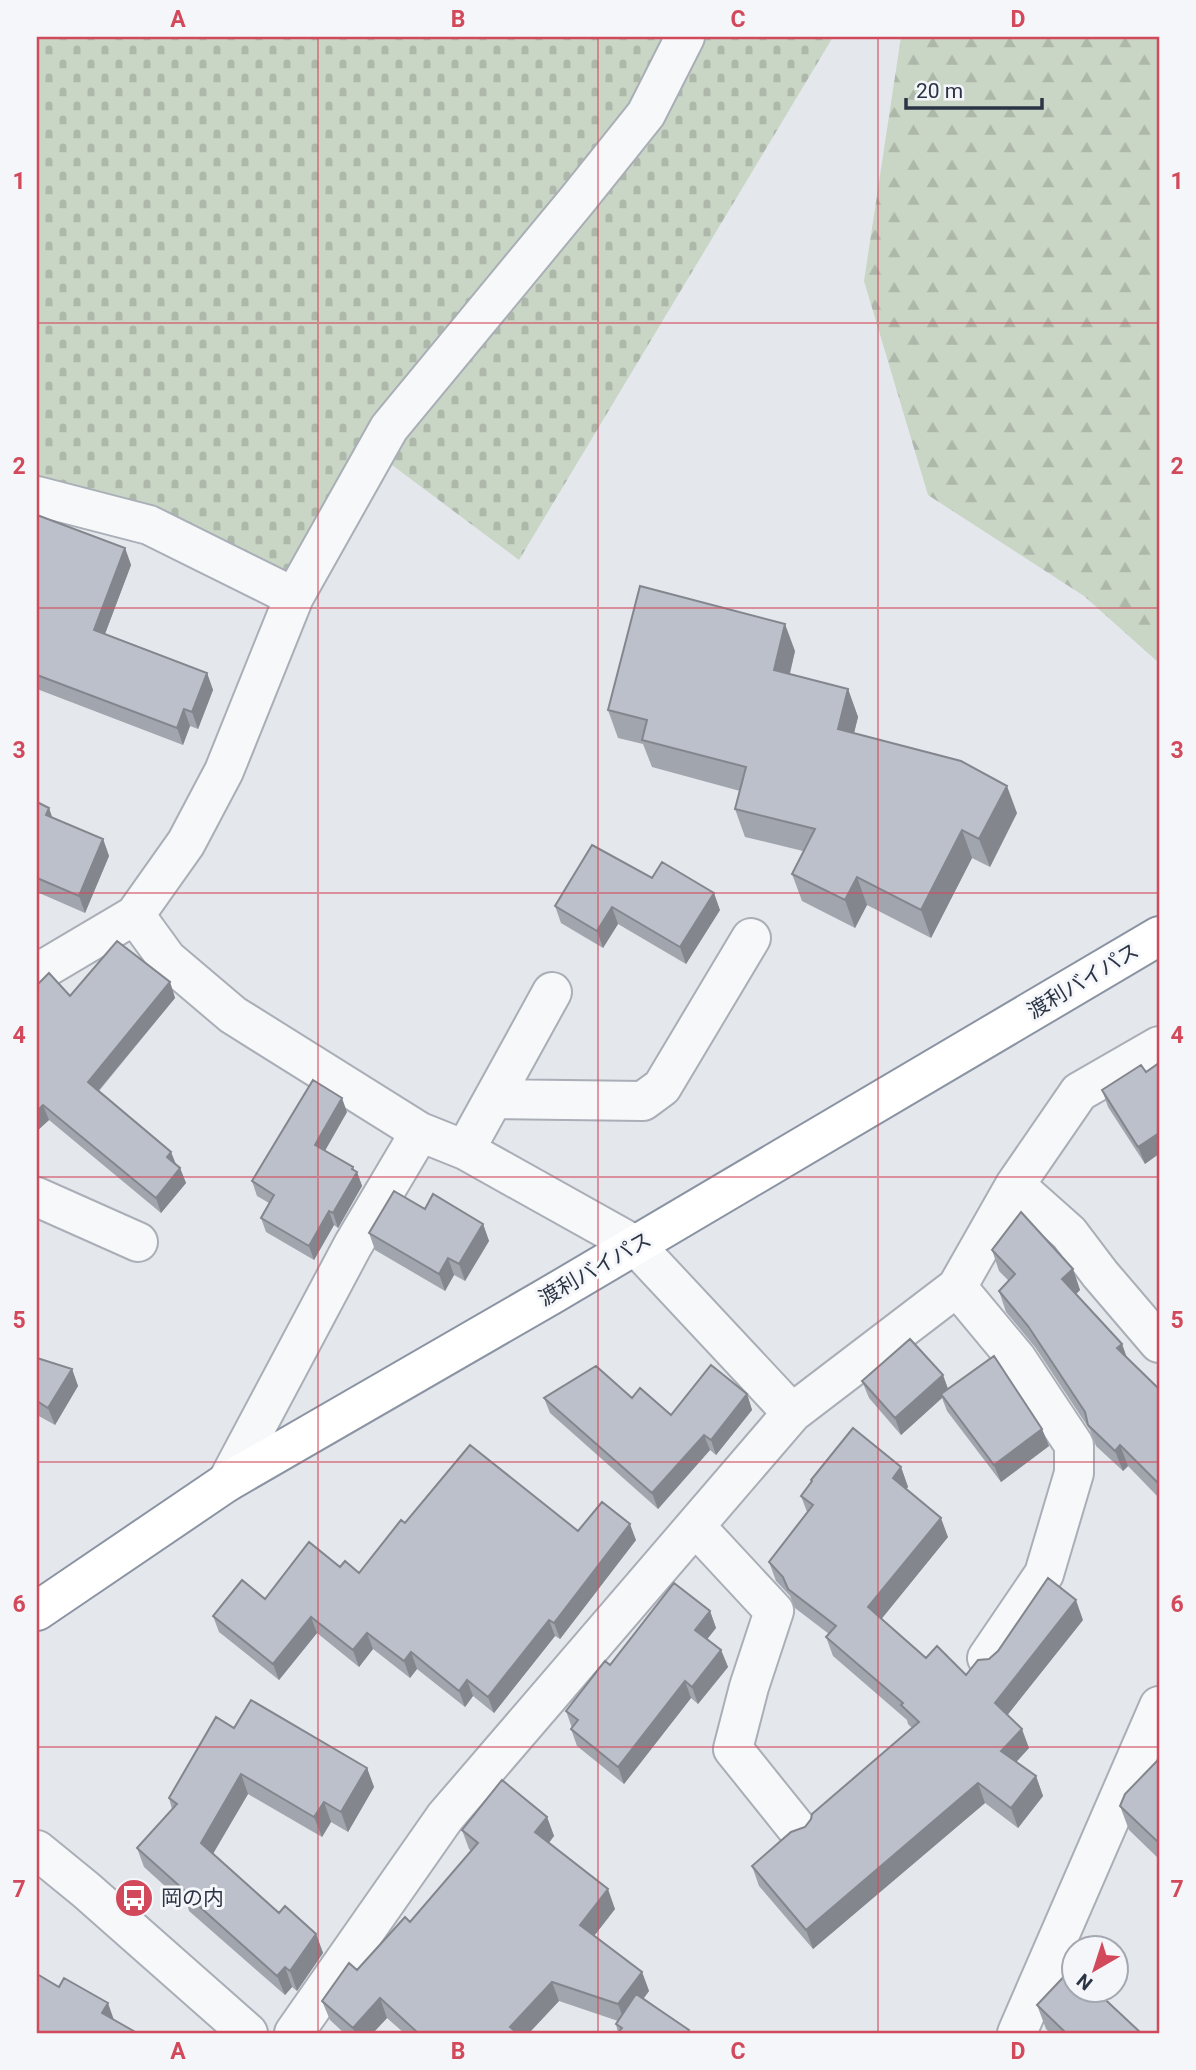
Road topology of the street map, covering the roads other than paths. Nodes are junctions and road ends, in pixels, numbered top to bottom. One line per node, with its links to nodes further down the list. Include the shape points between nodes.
1 (685, 37): 3 (street, via 646,114 389,428)
2 (37, 496): 3 (street, via 149,525)
3 (294, 597): 4 (street, via 224,771 186,843)
4 (135, 915): 7 (street); 11 (street, via 167,959 233,1015)
5 (1159, 936): 16 (highway, 渡利バイパス)
6 (751, 937): 10 (street, via 662,1087 643,1101)
7 (37, 973)
8 (552, 992): 10 (street)
9 (1159, 1046): 13 (street, via 1079,1092)
10 (494, 1099): 12 (street)
11 (420, 1132): 12 (street); 20 (street, via 353,1245)
12 (465, 1150): 16 (street)
13 (1015, 1185): 17 (street); 18 (street, via 1069,1233)
14 (37, 1197): 15 (street)
15 (138, 1242)
16 (635, 1245): 19 (street); 20 (highway, 渡利バイパス)
17 (957, 1287): 19 (street); 23 (street, via 1017,1359 1074,1445 1073,1473 1044,1574)
18 (1159, 1343)
19 (792, 1413): 21 (street)
20 (227, 1482): 22 (highway, 渡利バイパス)
21 (695, 1526): 25 (street, via 774,1611 733,1749); 28 (street, via 445,1817)
22 (37, 1611)
23 (987, 1658)
24 (1159, 1706): 29 (street)
25 (798, 1830)
26 (37, 1850): 27 (street)
27 (248, 2033)
28 (294, 2033)
29 (1017, 2033)

